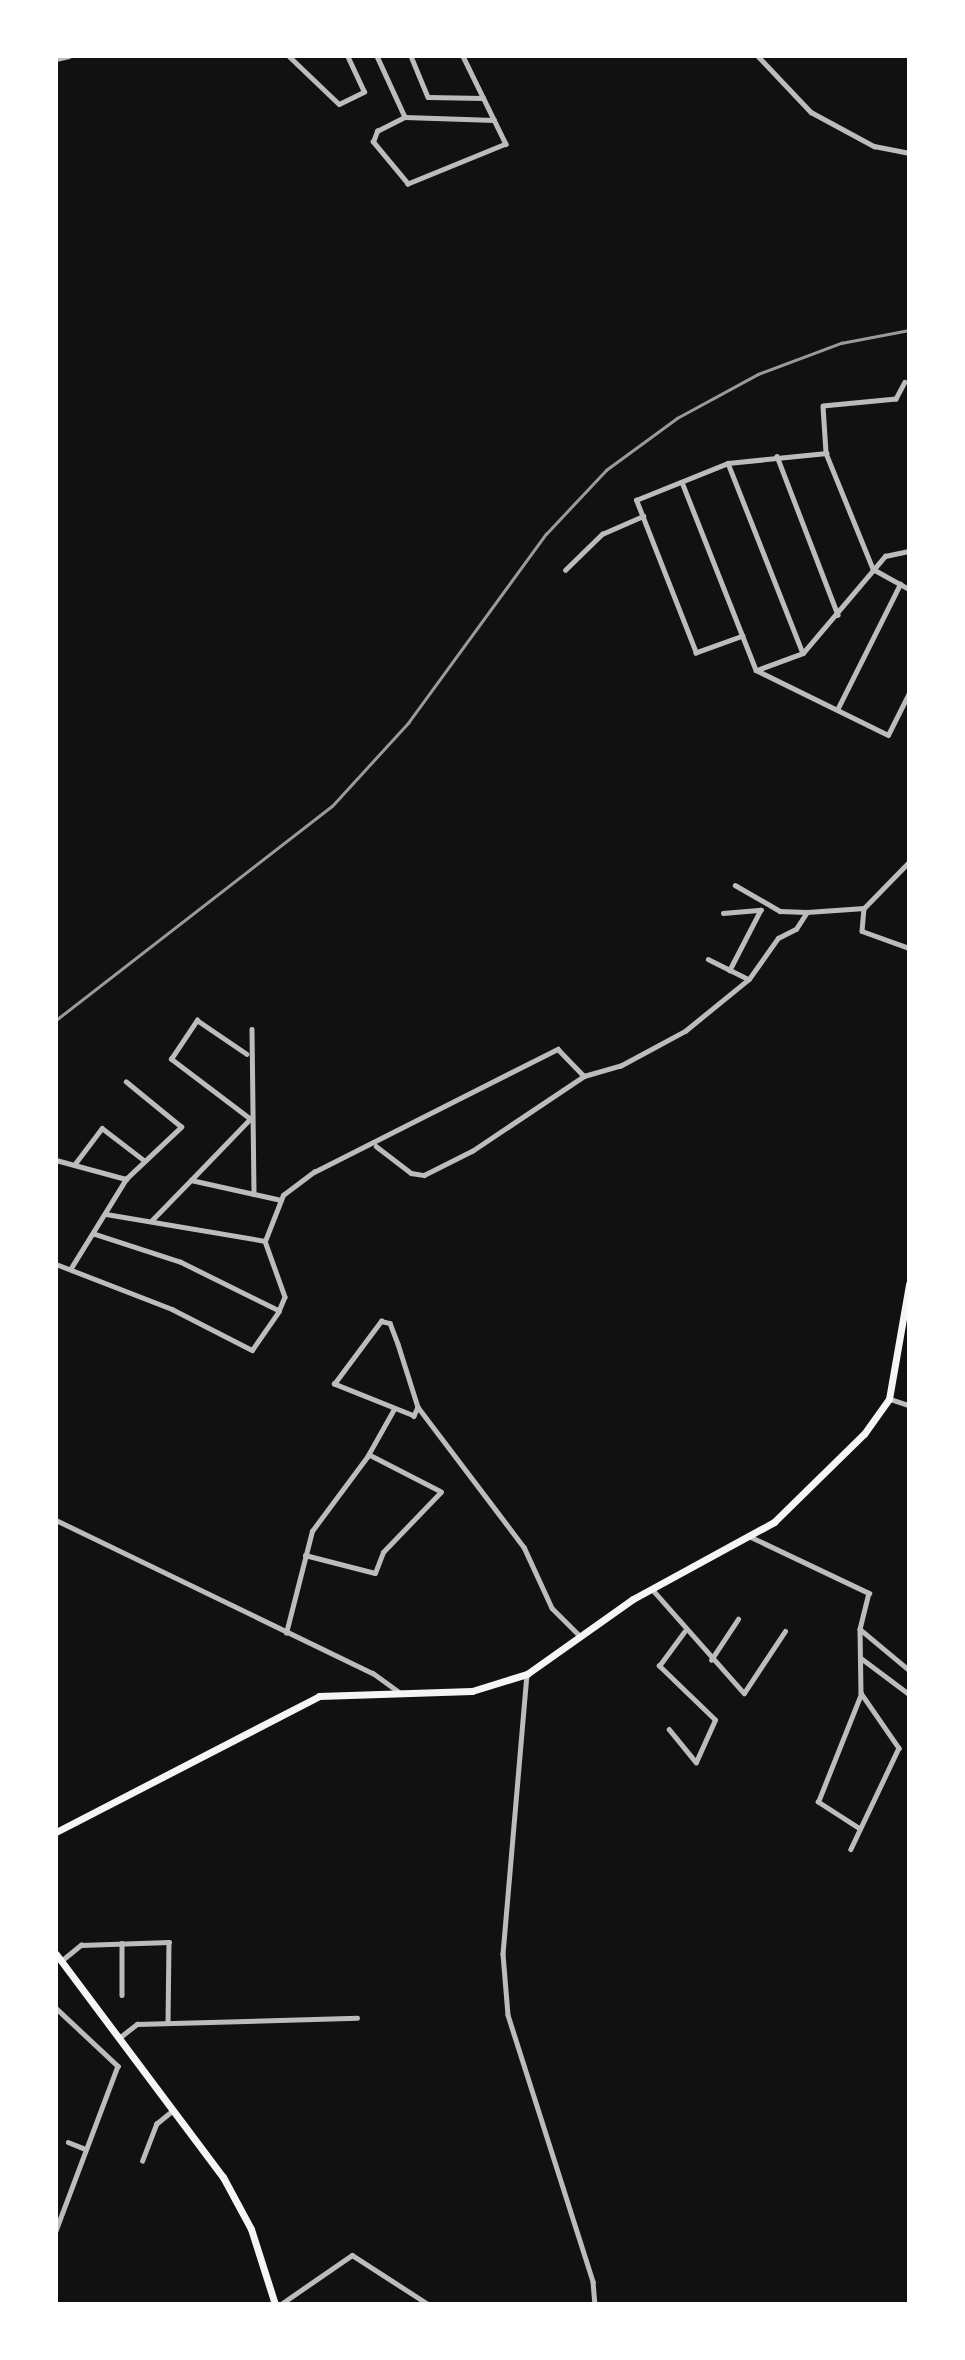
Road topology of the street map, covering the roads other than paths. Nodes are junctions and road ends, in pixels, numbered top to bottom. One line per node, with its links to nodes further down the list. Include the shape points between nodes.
1 (69, 56): 8 (street)
2 (289, 56): 3 (street, via 339,104 364,92)
3 (346, 56)
4 (377, 56): 10 (street)
5 (411, 56): 9 (street, via 428,97)
6 (463, 56): 9 (street)
7 (758, 56): 12 (street, via 811,112 874,146)
8 (56, 60)
9 (483, 98): 11 (street)
10 (405, 117): 11 (street); 11 (street, via 377,131 373,142 408,184 506,144)
11 (494, 120)
12 (909, 153)
13 (905, 382): 14 (street, via 896,399 823,406)
14 (826, 453): 15 (street); 20 (street)
15 (777, 456): 16 (street); 24 (street)
16 (728, 463): 17 (street); 26 (street)
17 (682, 482): 18 (street, via 636,500); 25 (street)
18 (643, 516): 21 (street, via 602,534); 25 (street, via 696,653)
19 (909, 551): 20 (street, via 885,556)
20 (873, 569): 22 (street); 24 (street)
21 (565, 570)
22 (900, 584): 23 (street); 29 (street)
23 (909, 589)
24 (838, 615): 26 (street)
25 (743, 636): 27 (street)
26 (803, 653): 27 (street)
27 (756, 670): 29 (street)
28 (909, 693): 29 (street, via 888,735)
29 (836, 710)
30 (909, 862): 32 (street)
31 (735, 886): 33 (street, via 780,911)
32 (864, 908): 33 (street); 35 (street, via 862,931)
33 (807, 912): 38 (street, via 796,929 778,938)
34 (723, 913): 37 (street, via 761,910)
35 (909, 948)
36 (708, 959): 37 (street)
37 (730, 970): 38 (street)
38 (749, 979): 41 (street, via 658,1048)
39 (252, 1029): 40 (street)
40 (247, 1054): 43 (street); 43 (street, via 197,1020 171,1059)
41 (584, 1076): 44 (street, via 558,1049); 44 (street, via 472,1151 424,1175 411,1174)
42 (126, 1082): 46 (street, via 181,1127)
43 (250, 1119): 49 (street); 50 (street)
44 (376, 1146): 51 (street, via 314,1172)
45 (56, 1160): 47 (street)
46 (145, 1161): 47 (street, via 102,1128); 48 (street)
47 (74, 1165): 48 (street)
48 (126, 1179): 52 (street)
49 (191, 1180): 50 (street); 53 (street)
50 (254, 1194): 51 (street)
51 (281, 1200): 55 (street)
52 (106, 1214): 53 (street); 54 (street)
53 (152, 1220): 55 (street)
54 (94, 1234): 57 (street); 59 (street, via 180,1262)
55 (265, 1241): 59 (street, via 285,1297)
56 (56, 1264): 57 (street)
57 (71, 1268): 59 (street, via 252,1350)
58 (909, 1284): 60 (main road)
59 (279, 1311)
60 (889, 1399): 61 (street); 66 (main road, via 856,1442)
61 (909, 1405)
62 (418, 1407): 63 (street, via 414,1416); 63 (street, via 390,1323 381,1321 334,1384); 74 (street, via 524,1547 552,1608)
63 (394, 1409): 64 (street)
64 (369, 1455): 67 (street, via 312,1531); 67 (street, via 441,1493 383,1552 375,1573)
65 (56, 1520): 73 (street)
66 (751, 1537): 68 (main road); 70 (street, via 865,1589)
67 (305, 1555): 73 (street)
68 (652, 1589): 72 (street); 74 (main road)
69 (738, 1619): 76 (street)
70 (860, 1629): 75 (street); 77 (street)
71 (785, 1631): 76 (street, via 744,1693)
72 (684, 1632): 76 (street); 82 (street, via 659,1666 715,1720 696,1762)
73 (286, 1633): 79 (street, via 382,1678)
74 (580, 1636): 78 (main road)
75 (860, 1657): 80 (street); 81 (street)
76 (711, 1660)
77 (909, 1670)
78 (527, 1674): 79 (main road, via 472,1691); 102 (street, via 503,1954 508,2015 593,2282)
79 (401, 1693): 84 (main road, via 319,1696)
80 (861, 1693): 83 (street, via 899,1748); 83 (street, via 818,1802)
81 (909, 1695)
82 (668, 1730)
83 (860, 1829): 85 (street)
84 (56, 1832)
85 (851, 1849)
86 (122, 1943): 87 (street, via 81,1945); 88 (street); 91 (street, via 169,1942)
87 (59, 1957): 92 (main road)
88 (122, 1995)
89 (56, 2008): 95 (street, via 118,2066)
90 (357, 2018): 91 (street)
91 (168, 2022): 92 (street, via 137,2024)
92 (119, 2038): 93 (main road)
93 (173, 2109): 96 (street, via 156,2124); 99 (main road, via 251,2229)
94 (68, 2142): 95 (street)
95 (85, 2149): 97 (street)
96 (142, 2161)
97 (58, 2219): 98 (street)
98 (56, 2231)
99 (275, 2304)
100 (281, 2304): 101 (street, via 352,2255)
101 (428, 2304)
102 (594, 2304)

